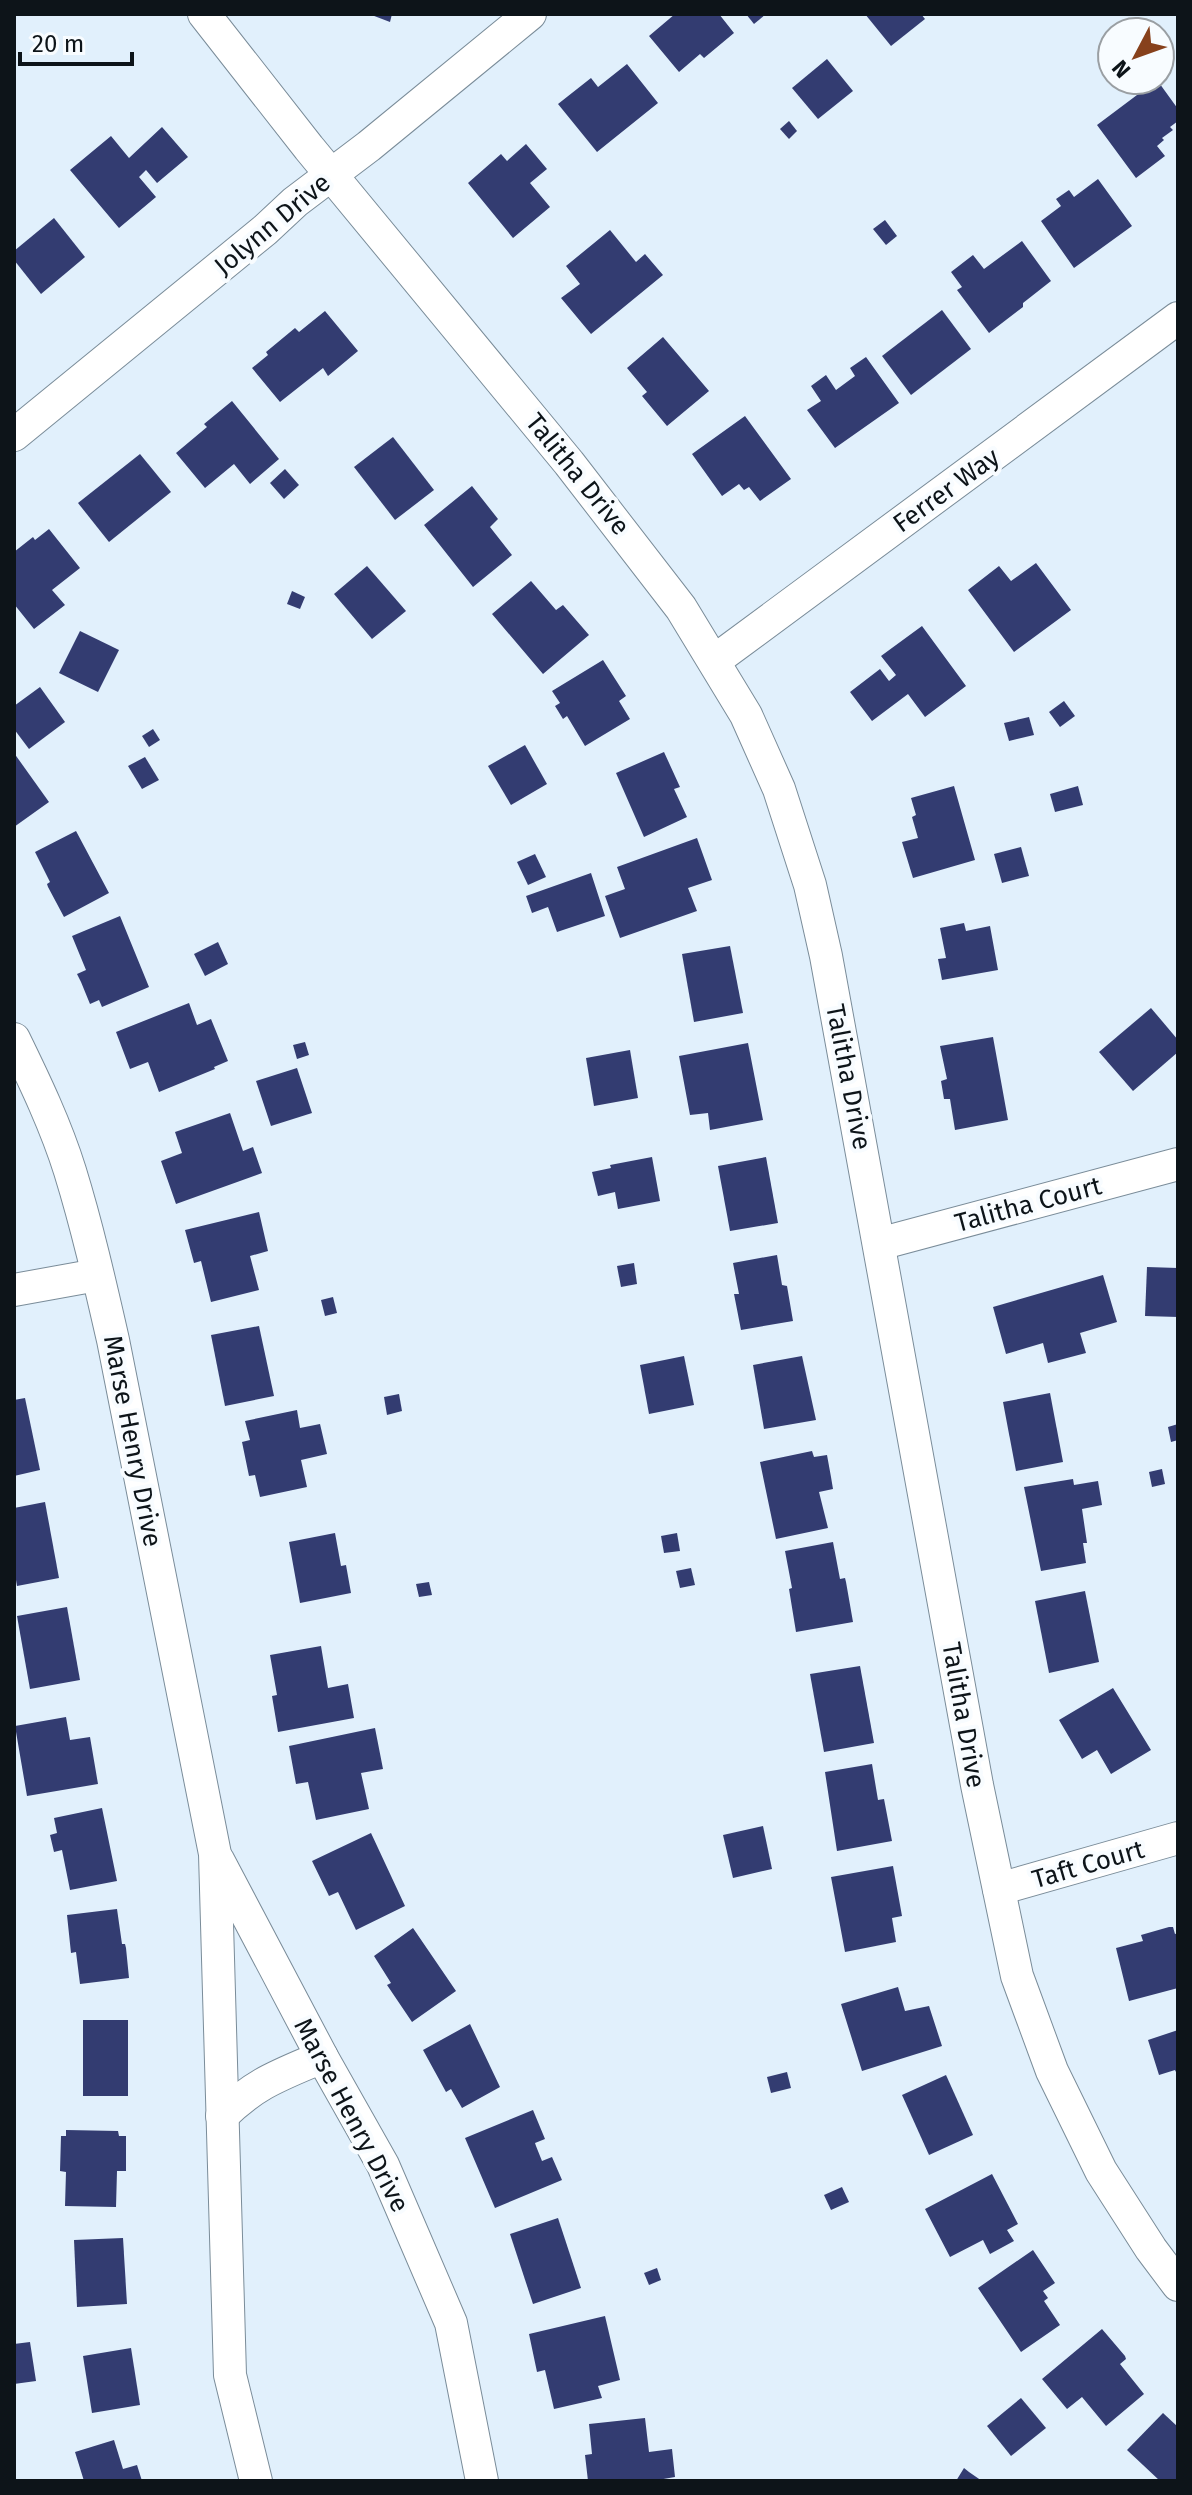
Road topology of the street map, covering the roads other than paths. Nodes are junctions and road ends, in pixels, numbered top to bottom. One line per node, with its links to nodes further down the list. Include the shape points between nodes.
1 (204, 14): 3 (street, Talitha Drive)
2 (530, 14): 3 (street, Jolynn Drive)
3 (331, 173): 5 (street, Jolynn Drive); 6 (street, Talitha Drive, via 647,560)
4 (1178, 318): 6 (street, Ferrer Way)
5 (14, 435)
6 (714, 661): 9 (street, Talitha Drive, via 746,715 779,789 810,885)
7 (14, 1039): 10 (street, Marse Henry Drive, via 69,1169)
8 (1178, 1164): 9 (street, Talitha Court)
9 (879, 1244): 14 (street, Talitha Drive)
10 (97, 1275): 11 (street); 13 (street, Marse Henry Drive)
11 (14, 1290)
12 (1178, 1838): 14 (street, Taft Court)
13 (215, 1854): 15 (street, Marse Henry Drive); 16 (street, Marse Henry Drive)
14 (999, 1889): 17 (street, Talitha Drive, via 1017,1976 1052,2071 1101,2171)
15 (322, 2057): 16 (street, via 268,2080); 19 (street, Marse Henry Drive, via 383,2165 451,2323)
16 (222, 2116): 18 (street, Marse Henry Drive, via 230,2375)
17 (1178, 2285)
18 (256, 2481)
19 (482, 2481)

